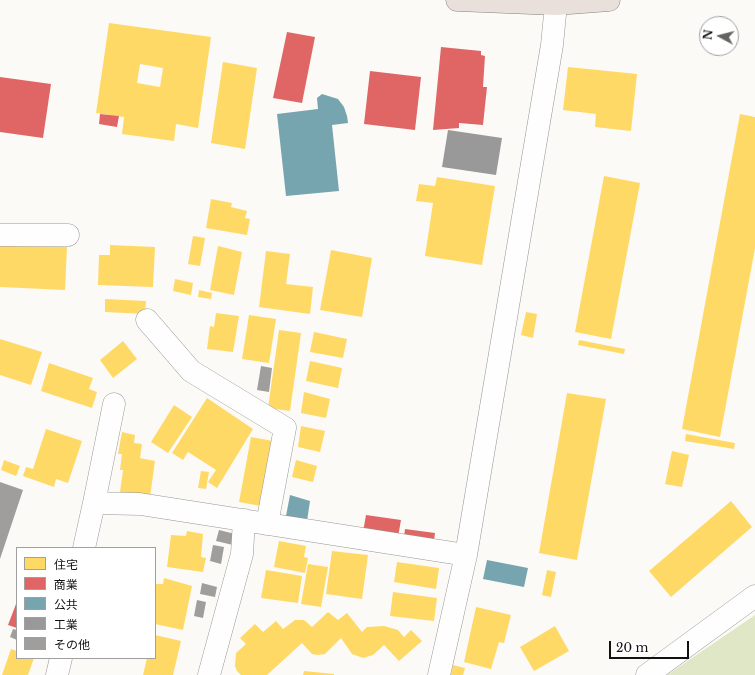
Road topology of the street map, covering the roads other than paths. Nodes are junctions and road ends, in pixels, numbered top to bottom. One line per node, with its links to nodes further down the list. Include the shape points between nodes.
1 (457, 0): 3 (highway)
2 (610, 0): 3 (highway)
3 (556, 4): 12 (street, via 552,45)
4 (0, 235): 5 (street)
5 (68, 235)
6 (147, 320): 10 (street, via 191,371 285,428)
7 (114, 404): 8 (street)
8 (94, 503): 9 (street, via 140,504); 11 (street)
9 (244, 520): 10 (street); 16 (street, via 242,554)
10 (267, 524): 12 (street)
11 (84, 547)
12 (466, 556): 17 (street)
13 (755, 596): 18 (street)
14 (61, 659): 15 (street)
15 (57, 675)
16 (209, 675)
17 (439, 675)
18 (647, 675)

